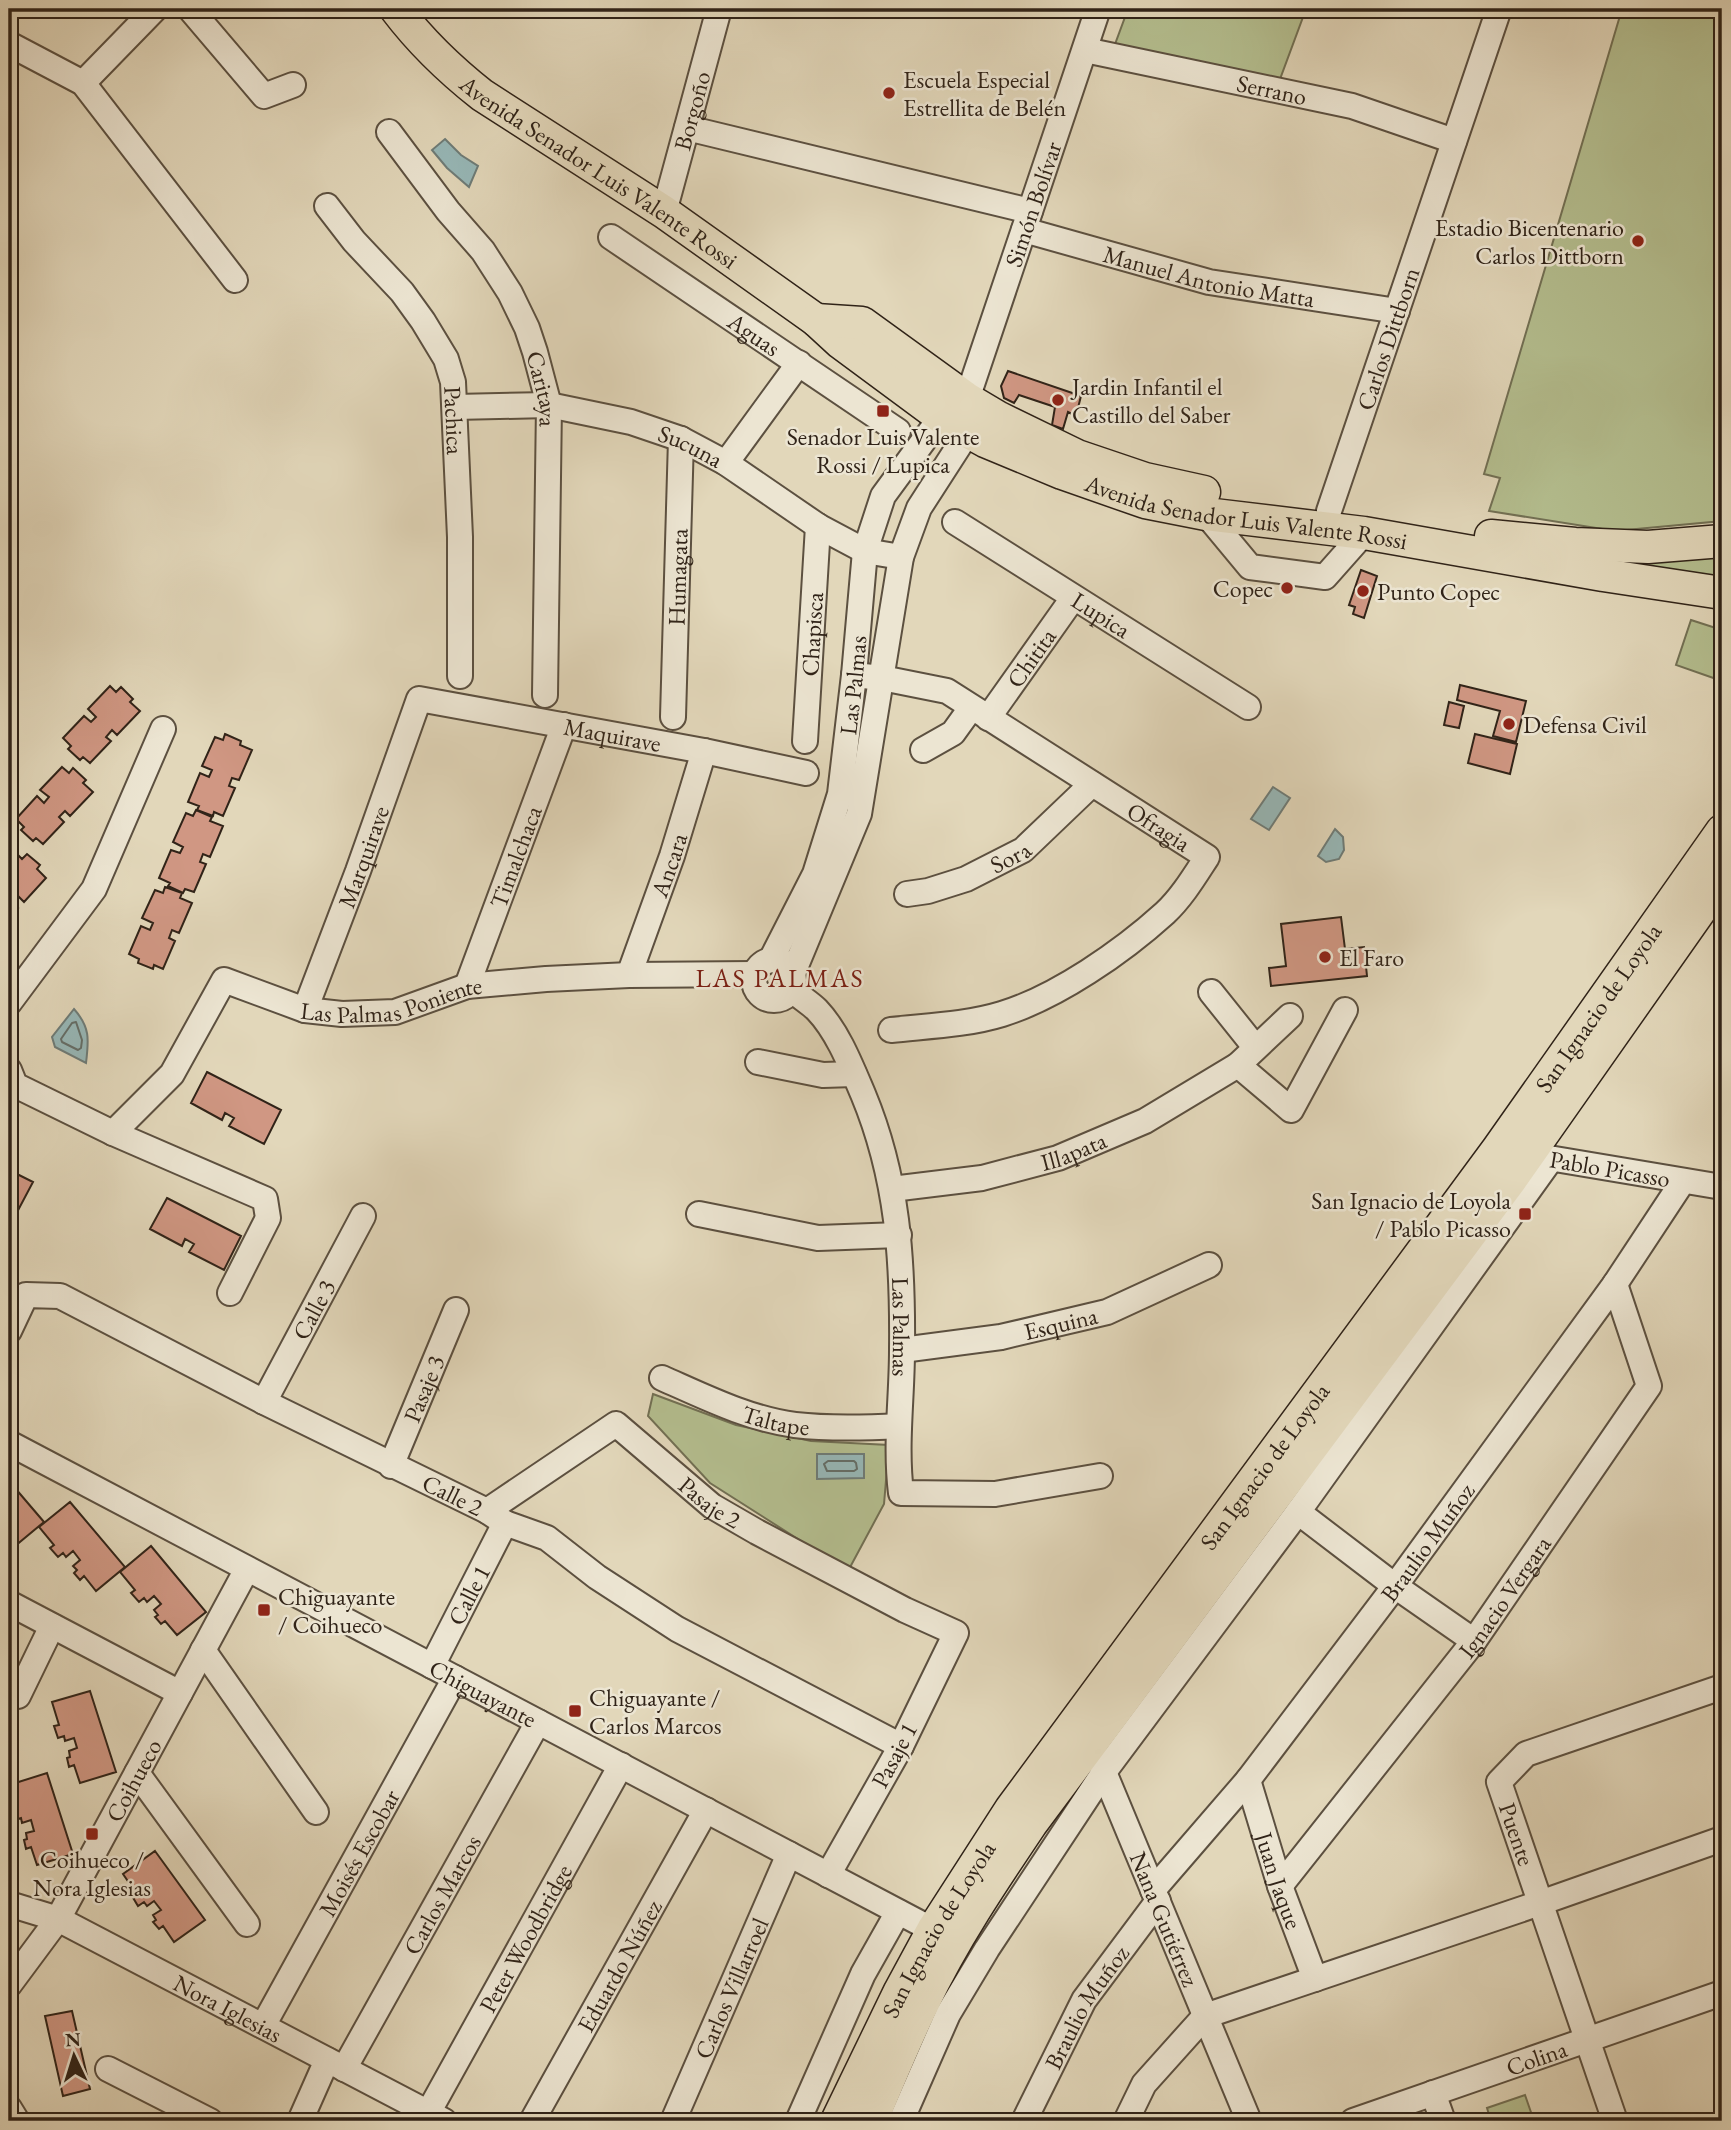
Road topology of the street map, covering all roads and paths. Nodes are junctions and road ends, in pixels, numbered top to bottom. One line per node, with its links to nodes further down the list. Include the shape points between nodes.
1 (155, 9): 9 (street)
2 (190, 9): 10 (street, via 264,96)
3 (396, 9): 15 (main road, Avenida Senador Luis Valente Rossi, via 430,51 482,95)
4 (719, 9): 11 (street, Borgoño)
5 (1098, 9): 8 (street, Simón Bolívar)
6 (1499, 9): 13 (street, Carlos Dittborn)
7 (9, 44): 9 (street)
8 (1084, 50): 13 (street, Serrano, via 1352,106); 16 (street, Simón Bolívar)
9 (83, 83): 18 (street)
10 (293, 85)
11 (687, 128): 15 (street, Borgoño); 16 (street, Manuel Antonio Matta)
12 (388, 132): 23 (street, Caritaya, via 483,251 510,293 527,328)
13 (1454, 141): 19 (street, Carlos Dittborn)
14 (327, 206): 24 (street, Pachica, via 423,321 446,359)
15 (664, 212): 20 (main road, Avenida Senador Luis Valente Rossi)
16 (1027, 221): 19 (street, Manuel Antonio Matta, via 1209,282); 22 (street, Simón Bolívar)
17 (611, 237): 21 (street, Aguas)
18 (235, 280)
19 (1397, 311): 30 (street, Carlos Dittborn)
20 (816, 320): 22 (main road, Avenida Senador Luis Valente Rossi, via 862,323); 25 (main road, Avenida Senador Luis Valente Rossi)
21 (799, 363): 26 (street, Aguas); 29 (street)
22 (967, 399): 25 (street); 27 (street, Simón Bolívar); 30 (main road, Avenida Senador Luis Valente Rossi, via 1077,456 1145,479)
23 (549, 405): 24 (street, Sucuna); 28 (street, Sucuna, via 631,422); 43 (street, Caritaya)
24 (455, 407): 41 (street, Pachica)
25 (940, 417): 27 (main road, Avenida Senador Luis Valente Rossi); 36 (street, Las Palmas, via 883,496)
26 (898, 431)
27 (968, 432): 31 (main road, Avenida Senador Luis Valente Rossi, via 1121,494); 37 (street, Las Palmas, via 919,508)
28 (681, 439): 29 (street, Sucuna); 47 (street, Humagata)
29 (726, 463): 33 (street, Sucuna)
30 (1329, 511): 35 (main road, Avenida Senador Luis Valente Rossi, via 1575,544 1648,547)
31 (1206, 513): 34 (main road, Avenida Senador Luis Valente Rossi); 34 (street, via 1250,567 1325,577)
32 (955, 522): 39 (street, Lupica)
33 (818, 526): 36 (street, Sucuna); 50 (street, Chapisca)
34 (1364, 533): 38 (main road, Avenida Senador Luis Valente Rossi)
35 (1722, 541)
36 (865, 551): 37 (street, Sucuna); 40 (street, Las Palmas)
37 (901, 557): 42 (street, Las Palmas)
38 (1722, 593)
39 (1073, 598): 45 (street, Lupica); 46 (street, Chitita)
40 (854, 675): 42 (street, Ofragia); 58 (street, Las Palmas, via 840,793 830,830 815,874)
41 (460, 677)
42 (882, 678): 46 (street, Ofragia, via 947,691); 60 (street, Las Palmas, via 859,814)
43 (545, 695)
44 (419, 699): 48 (street, Maquirave); 64 (street, Marquirave)
45 (1248, 707)
46 (980, 713): 51 (street, Chitita); 54 (street, Ofragia)
47 (673, 717)
48 (564, 725): 52 (street, Maquirave); 61 (street, Timalchaca)
49 (163, 729): 63 (street, via 94,889)
50 (805, 741)
51 (923, 750)
52 (704, 751): 53 (street, Maquirave); 59 (street, Ancara)
53 (806, 773)
54 (1092, 783): 57 (street, Sora, via 1023,850 966,879); 67 (street, Ofragia, via 1207,858 1189,885 1165,912 1112,955 1044,997 1002,1014)
55 (1722, 831): 73 (main road, San Ignacio de Loyola)
56 (1722, 879): 74 (main road, San Ignacio de Loyola)
57 (907, 894)
58 (762, 967): 59 (street, Las Palmas Poniente); 60 (street, Las Palmas, via 784,962); 60 (street, via 755,989 766,999 780,1000)
59 (629, 975): 61 (street, Las Palmas Poniente)
60 (792, 982): 70 (street, Las Palmas, via 835,1036)
61 (467, 986): 64 (street, Las Palmas Poniente, via 395,1012)
62 (1211, 992): 68 (street)
63 (9, 1003)
64 (305, 1010): 72 (street, Las Palmas Poniente, via 224,980 173,1074)
65 (1345, 1010): 68 (street, via 1291,1110)
66 (1290, 1016): 68 (street, Illapata)
67 (891, 1030)
68 (1246, 1056): 77 (street, Illapata, via 1145,1121 1058,1158 982,1178)
69 (758, 1062): 70 (street, via 824,1075)
70 (854, 1074): 77 (street, Las Palmas, via 876,1126)
71 (11, 1081): 72 (street)
72 (113, 1133): 83 (street, via 265,1199 268,1218)
73 (1498, 1149): 74 (street, Pablo Picasso); 108 (main road, San Ignacio de Loyola)
74 (1540, 1156): 75 (street, Pablo Picasso); 93 (street, San Ignacio de Loyola); 108 (main road, San Ignacio de Loyola)
75 (1683, 1181): 76 (street, Pablo Picasso); 82 (street, Braulio Muñoz)
76 (1722, 1187)
77 (892, 1189): 80 (street, Las Palmas)
78 (699, 1214): 80 (street, via 818,1238)
79 (362, 1216): 88 (street, Calle 3)
80 (899, 1235): 86 (street, Las Palmas)
81 (1209, 1265): 86 (street, Esquina, via 1107,1312 1001,1337)
82 (1615, 1284): 96 (street, Braulio Muñoz); 100 (street, Ignacio Vergara, via 1650,1386)
83 (230, 1293)
84 (456, 1310): 91 (street, Pasaje 3)
85 (9, 1331): 88 (street, Calle 2, via 26,1295 60,1296)
86 (902, 1350): 89 (street, Las Palmas)
87 (662, 1378): 89 (street, Taltape, via 732,1408 793,1425 840,1429)
88 (264, 1402): 91 (street, Calle 2)
89 (899, 1426): 92 (street, Las Palmas, via 901,1493 995,1494)
90 (9, 1443): 95 (street, Chiguayante)
91 (391, 1466): 94 (street, Calle 2)
92 (1100, 1476)
93 (1298, 1512): 96 (street); 111 (street, San Ignacio de Loyola)
94 (496, 1517): 99 (street, Pasaje 2, via 616,1424 712,1506); 102 (street, Calle 1); 109 (street, Calle 2, via 547,1538 677,1629)
95 (247, 1569): 101 (street, Coihueco); 102 (street, Chiguayante)
96 (1395, 1586): 100 (street); 113 (street, Braulio Muñoz)
97 (9, 1603): 98 (street)
98 (52, 1626): 105 (street); 106 (street)
99 (956, 1633): 109 (street, Pasaje 1)
100 (1474, 1641): 119 (street, Ignacio Vergara)
101 (203, 1650): 105 (street, Coihueco); 115 (street)
102 (432, 1666): 103 (street, Chiguayante)
103 (455, 1678): 107 (street, Chiguayante); 131 (street, Moisés Escobar)
104 (1722, 1688): 121 (street, Puente, via 1526,1754 1499,1782)
105 (180, 1693): 112 (street, Coihueco)
106 (18, 1696)
107 (538, 1722): 110 (street, Chiguayante); 133 (street, Carlos Marcos)
108 (1086, 1727): 111 (street, Nana Gutiérrez); 126 (main road, San Ignacio de Loyola, via 1031,1824)
109 (901, 1746): 118 (street, Pasaje 1)
110 (621, 1765): 114 (street, Chiguayante); 137 (street, Peter Woodbridge)
111 (1104, 1772): 120 (street, Nana Gutiérrez); 146 (street, San Ignacio de Loyola, via 948,2014)
112 (137, 1773): 124 (street, Coihueco); 125 (street)
113 (1248, 1780): 119 (street, Juan Jaque); 120 (street, Braulio Muñoz)
114 (706, 1810): 117 (street, Chiguayante); 141 (street, Eduardo Núñez)
115 (316, 1812)
116 (1722, 1839): 121 (street)
117 (789, 1854): 118 (street, Chiguayante); 142 (street, Carlos Villarroel)
118 (828, 1875): 123 (street, Chiguayante)
119 (1280, 1886): 127 (street, Juan Jaque)
120 (1155, 1896): 130 (street, Nana Gutiérrez); 147 (street, Braulio Muñoz, via 1084,2000)
121 (1540, 1903): 127 (street); 132 (street, Puente)
122 (9, 1904): 124 (street, Nora Iglesias)
123 (898, 1912): 126 (street, Chiguayante); 143 (street, San Ignacio de Loyola, via 863,1975)
124 (58, 1919): 128 (street, Coihueco); 131 (street, Nora Iglesias)
125 (247, 1924)
126 (944, 1938): 144 (main road, San Ignacio de Loyola, via 900,1991); 145 (main road, San Ignacio de Loyola, via 923,2002)
127 (1315, 1979): 130 (street)
128 (9, 1985)
129 (1722, 1994): 132 (street, Colina)
130 (1205, 2016): 148 (street, via 1144,2084); 149 (street, Nana Gutiérrez)
131 (263, 2026): 133 (street, Nora Iglesias)
132 (1587, 2040): 135 (street, Colina); 152 (street, Puente)
133 (335, 2064): 137 (street, Nora Iglesias); 140 (street, Carlos Marcos)
134 (108, 2069): 139 (street)
135 (1433, 2093): 150 (street, Colina); 151 (street)
136 (9, 2108): 138 (street)
137 (436, 2117)
138 (17, 2121)
139 (210, 2121)
140 (300, 2121)
141 (532, 2121)
142 (673, 2121)
143 (797, 2121)
144 (837, 2121)
145 (871, 2121)
146 (901, 2121)
147 (1024, 2121)
148 (1126, 2121)
149 (1249, 2121)
150 (1353, 2121)
151 (1443, 2121)
152 (1615, 2121)

